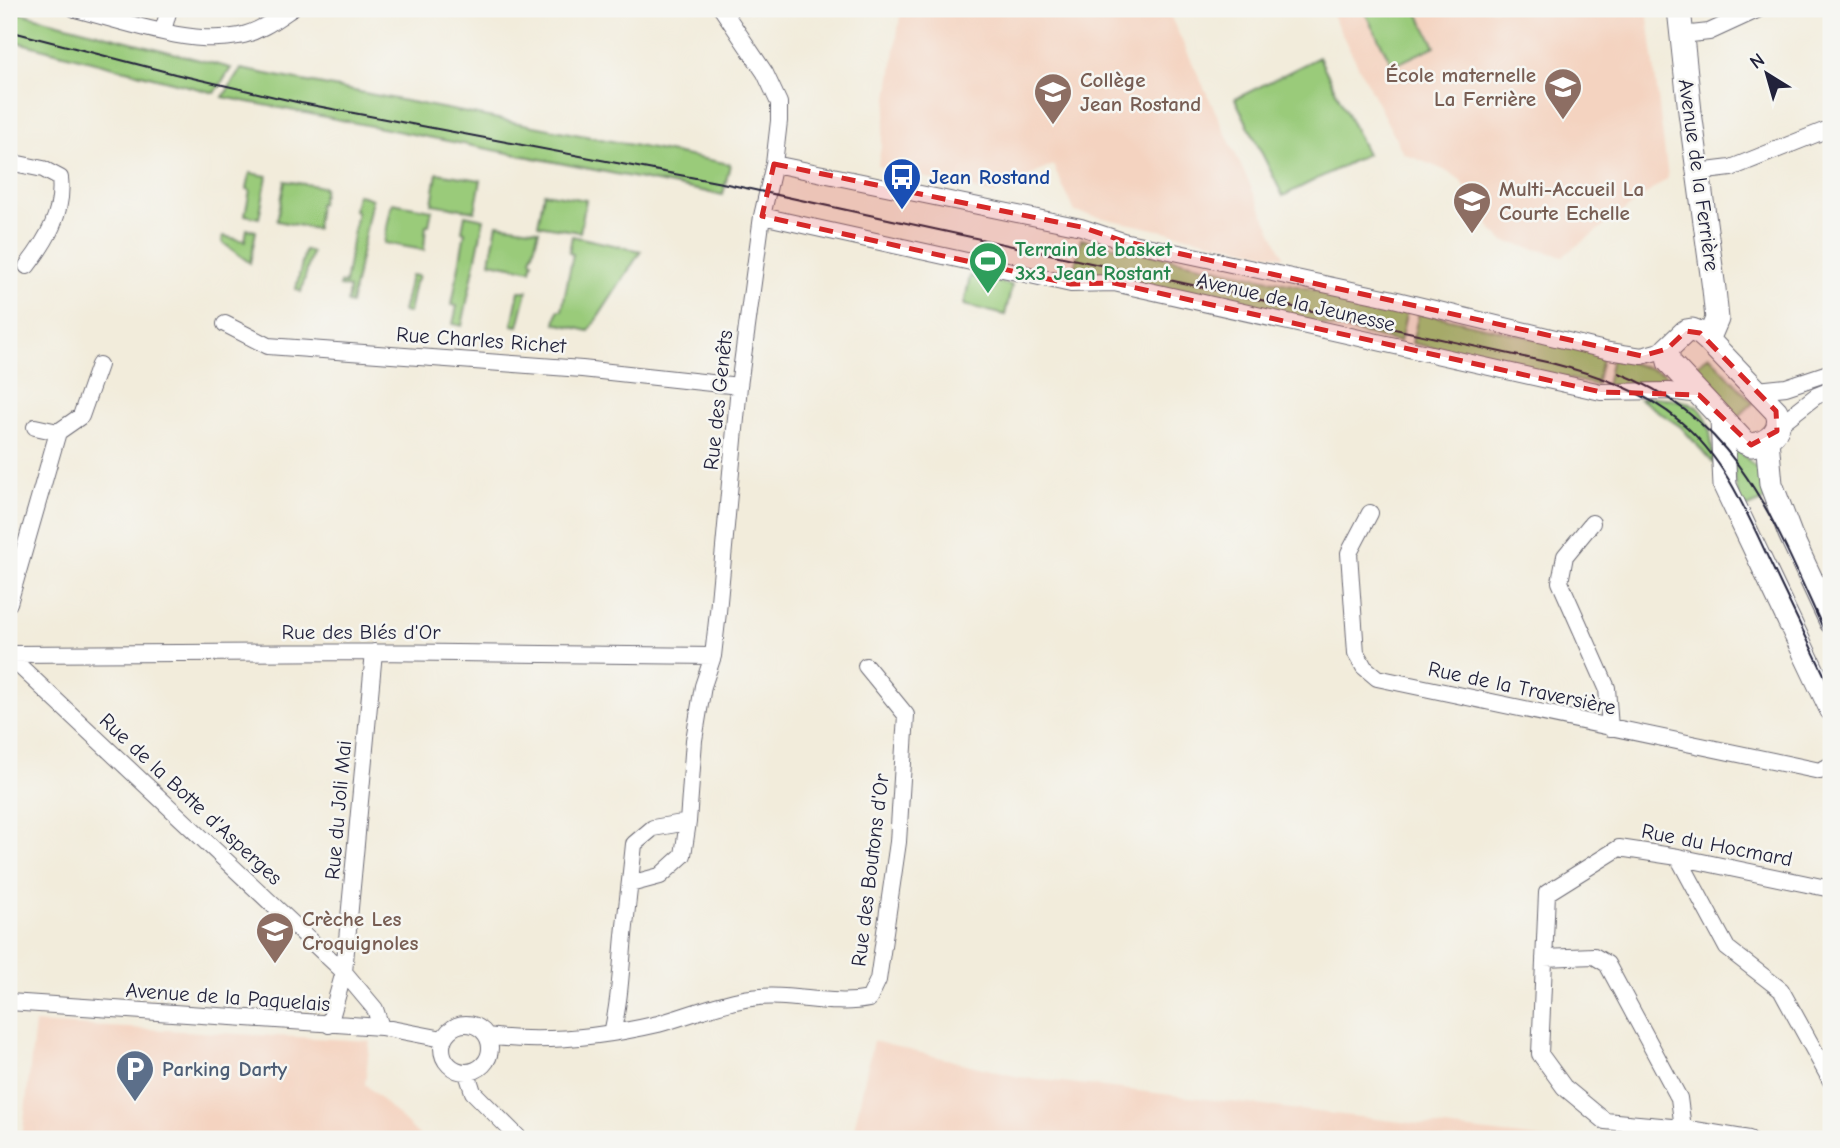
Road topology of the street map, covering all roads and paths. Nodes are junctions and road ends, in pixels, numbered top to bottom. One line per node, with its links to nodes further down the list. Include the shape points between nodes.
1 (75, 9): 7 (street)
2 (169, 9): 7 (street)
3 (291, 9): 7 (street, via 267,26 240,36 202,38)
4 (722, 9): 10 (street, Rue des Genêts, via 765,73 779,103)
5 (1679, 9): 8 (street, Avenue de la Ferrière)
6 (1759, 9): 8 (street, via 1709,32)
7 (163, 30)
8 (1682, 35): 12 (street, Avenue de la Ferrière)
9 (1831, 128): 12 (street, via 1731,168)
10 (775, 158): 13 (street, Rue des Genêts); 17 (street, Avenue de la Jeunesse, via 1609,351 1642,356)
11 (9, 162): 14 (street, via 60,178 62,195 48,240)
12 (1698, 172): 16 (street, Avenue de la Ferrière, via 1717,319)
13 (762, 216): 20 (street, Rue des Genêts); 23 (street, Avenue de la Jeunesse, via 1071,284 1114,283 1601,392)
14 (27, 266)
15 (225, 324): 20 (street, Rue Charles Richet, via 268,346 582,369)
16 (1708, 340): 17 (street, via 1686,331); 21 (street)
17 (1667, 349): 23 (street, via 1669,362)
18 (99, 365): 26 (street, via 81,416)
19 (1831, 372): 21 (street, via 1786,387)
20 (739, 386): 34 (street, Rue des Genêts)
21 (1757, 390): 27 (street, via 1776,411)
22 (1831, 390): 27 (street, via 1816,396)
23 (1699, 395): 24 (street)
24 (1722, 419): 27 (street, via 1751,445); 36 (street, via 1725,486)
25 (34, 427): 26 (street)
26 (58, 432): 30 (street)
27 (1773, 432): 31 (street, via 1770,484)
28 (1370, 513): 37 (street, Rue de la Traversière, via 1349,553 1353,641 1364,667 1377,678)
29 (1592, 523): 37 (street, via 1565,556 1560,582 1607,688)
30 (9, 603)
31 (1831, 622)
32 (374, 652): 33 (street, Rue des Blés d'Or); 34 (street, Rue des Blés d'Or); 44 (street, Rue du Joli Mai)
33 (9, 655): 44 (street, Rue de la Botte d'Asperges)
34 (713, 656): 39 (street, Rue des Genêts, via 694,740)
35 (866, 666): 48 (street, Rue des Boutons d'Or, via 906,715 898,842 878,981 869,999 751,998)
36 (1831, 709)
37 (1611, 728): 38 (street, Rue de la Traversière, via 1820,771)
38 (1831, 765)
39 (688, 822): 41 (street, Rue des Genêts, via 683,855 660,876); 41 (street, via 653,828 634,844)
40 (1678, 857): 42 (street, Rue du Hocmard); 43 (street, Rue du Hocmard, via 1619,848 1547,893); 52 (street, via 1727,948 1781,989)
41 (630, 884): 48 (street)
42 (1831, 889)
43 (1544, 958): 53 (street, via 1594,956 1607,964 1679,1098); 53 (street, Rue du Hocmard, via 1540,1054 1564,1087 1605,1121)
44 (344, 972): 46 (street); 47 (street, Rue de la Botte d'Asperges, via 375,1009)
45 (9, 1002): 46 (street, Avenue de la Paquelais)
46 (329, 1025): 47 (street, Avenue de la Paquelais)
47 (381, 1027): 50 (street, Avenue de la Paquelais)
48 (612, 1032): 49 (street, Rue des Boutons d'Or, via 572,1039)
49 (487, 1036): 50 (street, via 475,1025 460,1024); 51 (street, via 487,1059)
50 (443, 1039): 51 (street, via 446,1063)
51 (467, 1073): 54 (street, via 472,1093)
52 (1831, 1081)
53 (1683, 1128): 55 (street, Rue du Hocmard)
54 (520, 1139)
55 (1749, 1139)

